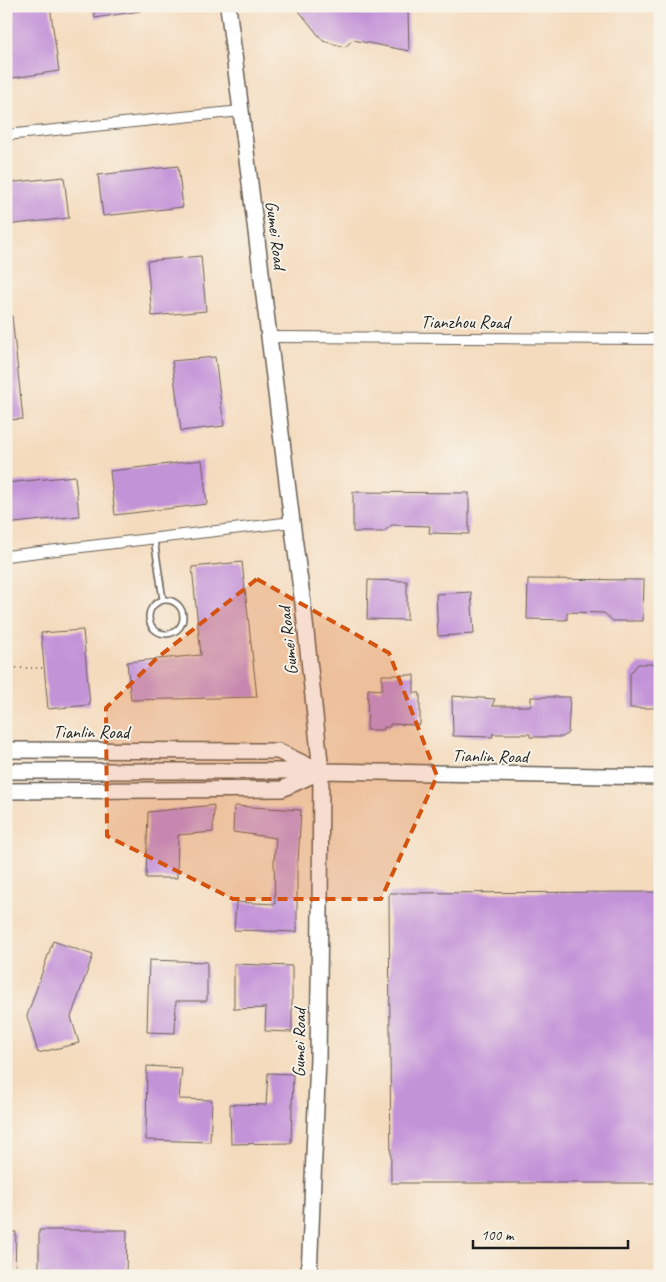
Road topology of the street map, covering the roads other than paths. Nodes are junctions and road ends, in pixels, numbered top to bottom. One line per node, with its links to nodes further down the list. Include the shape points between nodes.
1 (228, 6): 2 (street, Gumei Road)
2 (241, 111): 3 (street); 4 (street, Gumei Road)
3 (6, 135)
4 (270, 337): 5 (street, Tianzhou Road); 6 (street, Gumei Road)
5 (660, 339)
6 (292, 522): 7 (street); 12 (street, Gumei Road)
7 (154, 538): 8 (street); 9 (lane)
8 (6, 556)
9 (163, 600): 9 (lane, via 152,606 148,617 156,632 172,634 183,622 182,611 174,602)
10 (6, 750): 12 (street, Tianlin Road, via 278,751)
11 (6, 771): 12 (street, Tianlin Road)
12 (320, 771): 13 (street, Tianlin Road); 14 (street, Tianlin Road, via 282,789); 15 (street, Gumei Road, via 318,1058)
13 (660, 778)
14 (6, 791)
15 (310, 1276)

